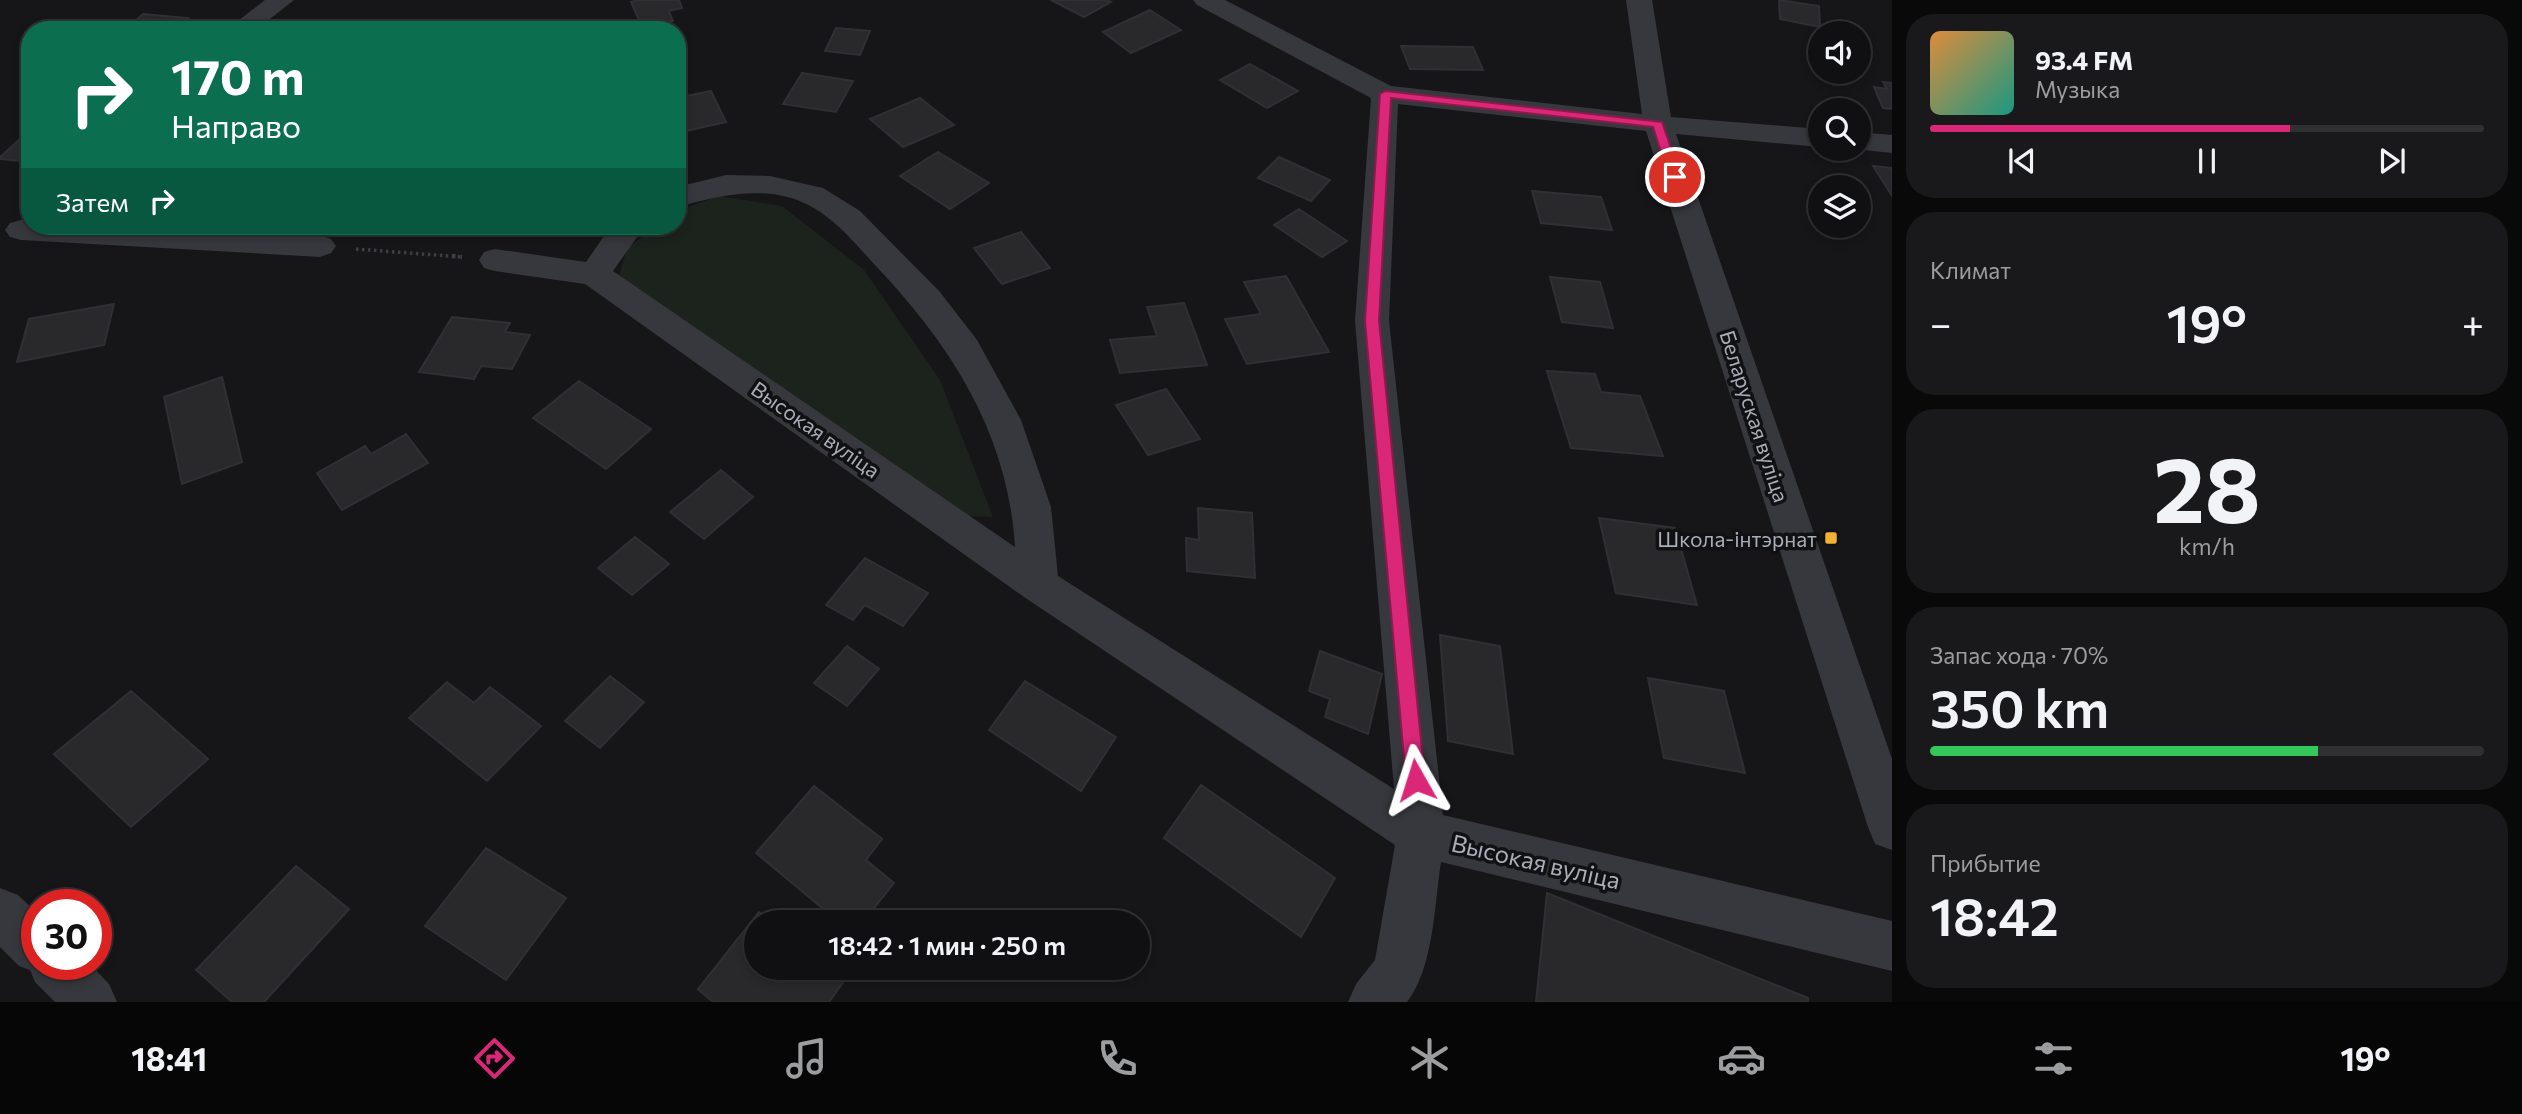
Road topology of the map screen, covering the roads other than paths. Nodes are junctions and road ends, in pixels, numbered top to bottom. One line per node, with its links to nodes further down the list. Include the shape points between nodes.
1 (281, 0): 4 (street)
2 (1206, 0): 5 (street)
3 (1639, 0): 6 (street, Беларуская вуліца)
4 (249, 21)
5 (1385, 94): 6 (street); 18 (street, via 1372,321)
6 (1658, 124): 7 (street); 17 (street, Беларуская вуліца)
7 (1808, 137)
8 (1871, 142): 9 (street)
9 (1892, 144)
10 (686, 195): 16 (street, via 726,184 771,185 813,195 849,218 928,300 964,349 1003,420 1032,508)
11 (42, 235): 13 (street)
12 (620, 235): 15 (street)
13 (320, 246)
14 (495, 260): 15 (street, Высокая вуліца)
15 (594, 274): 16 (street, Высокая вуліца)
16 (1038, 585): 18 (street, Высокая вуліца)
17 (1892, 827)
18 (1421, 834): 21 (street, Высокая вуліца); 24 (street, via 1399,971)
19 (0, 913): 20 (street)
20 (21, 933)
21 (1892, 946)
22 (69, 980): 23 (street)
23 (91, 1002)
24 (1374, 1002)

